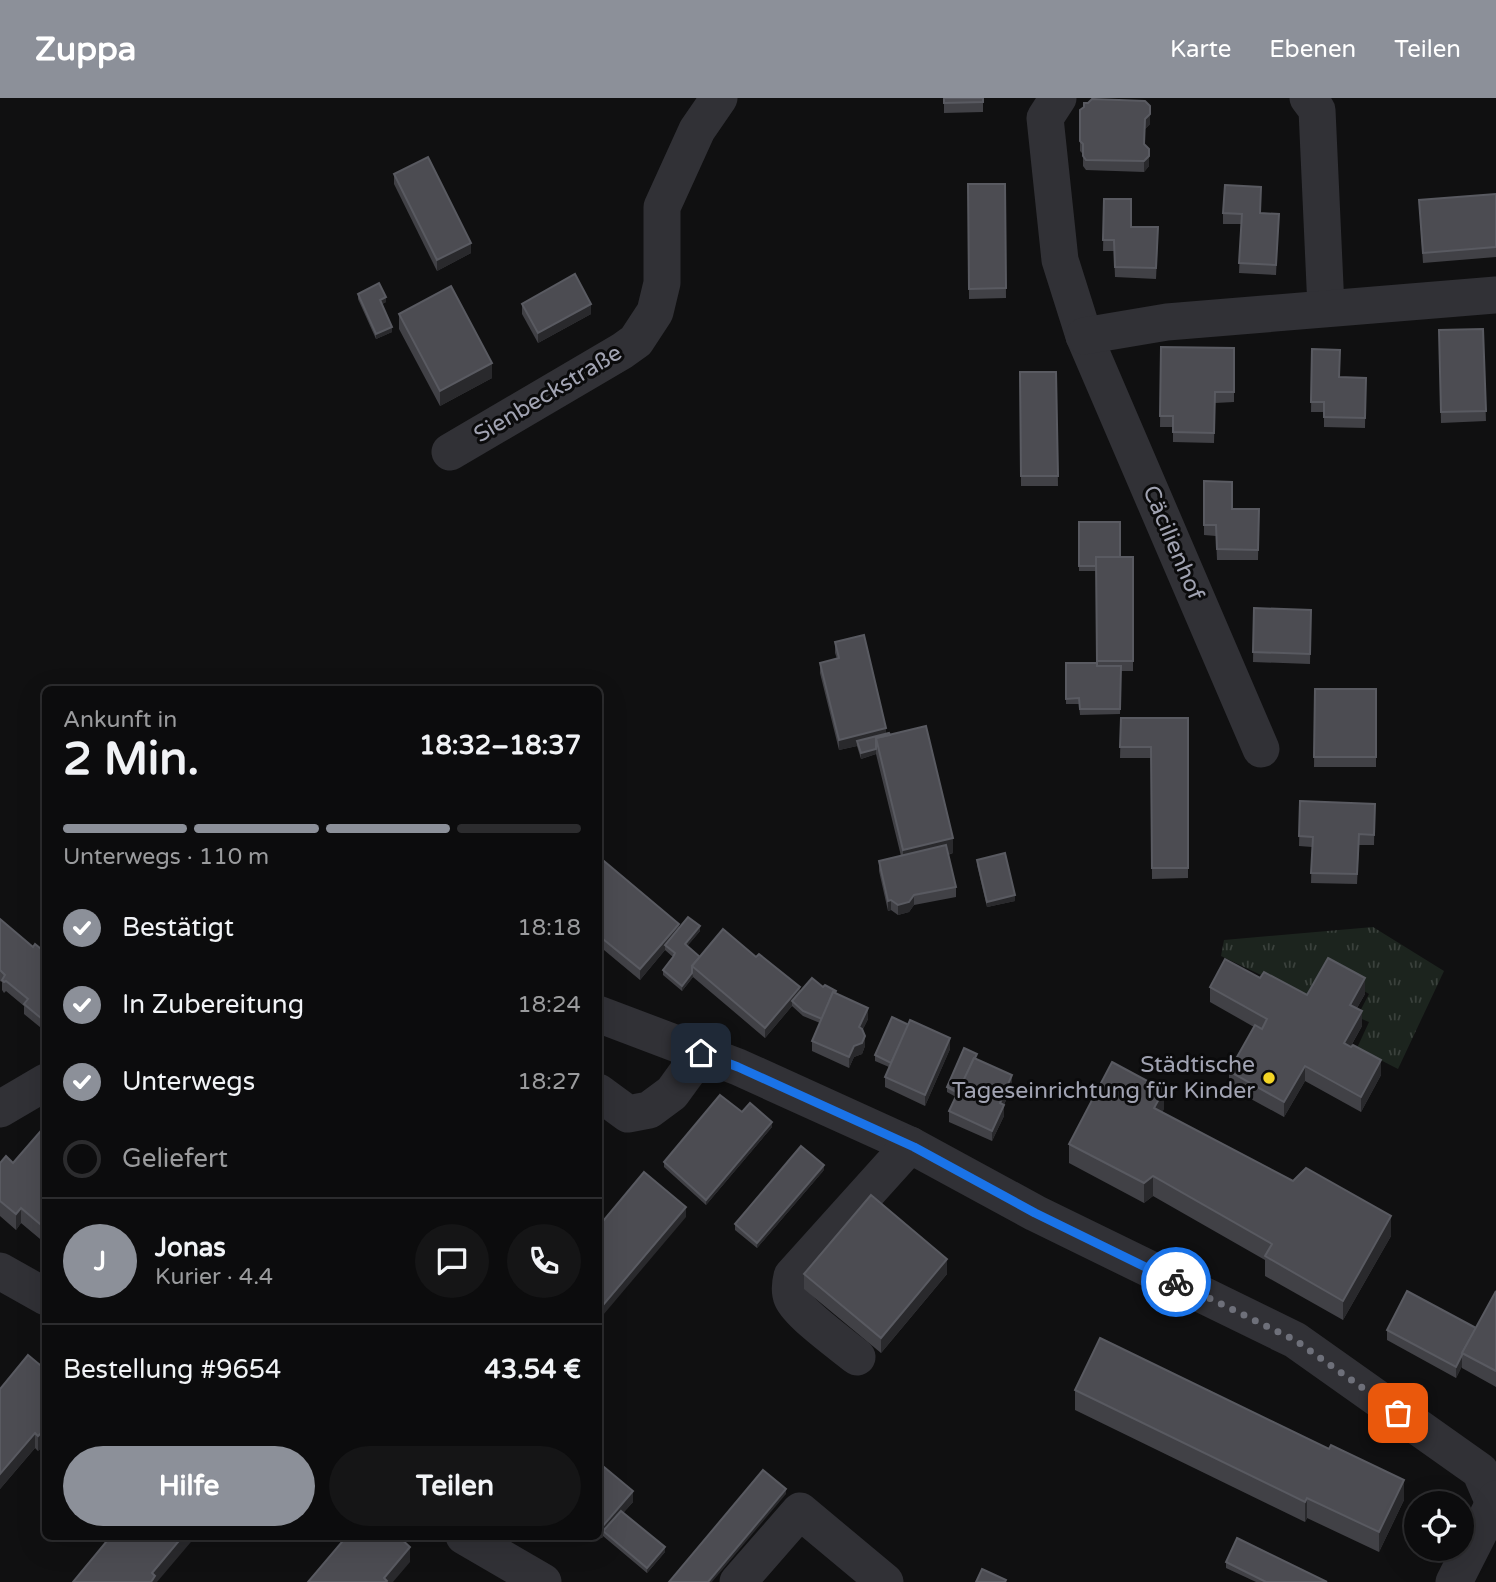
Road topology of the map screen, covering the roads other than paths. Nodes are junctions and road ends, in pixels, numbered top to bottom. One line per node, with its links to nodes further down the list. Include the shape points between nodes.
1 (719, 98): 7 (street, Sienbeckstraße, via 697,130 662,207 663,283 655,312 636,341)
2 (1058, 98): 6 (street, Cäcilienhof, via 1045,118 1060,260)
3 (1308, 98): 5 (street, via 1317,110)
4 (1496, 295): 5 (street)
5 (1326, 308): 6 (street, via 1167,322)
6 (1084, 336): 8 (street, Cäcilienhof)
7 (450, 452)
8 (1261, 749)
9 (602, 1016): 10 (street)
10 (701, 1053): 12 (street, via 672,1093 649,1110 628,1114); 14 (street)
11 (42, 1084): 13 (street)
12 (602, 1095)
13 (0, 1109)
14 (910, 1145): 17 (street, via 792,1276 791,1296 798,1309); 18 (street, via 1035,1213 1295,1340 1480,1471)
15 (0, 1271): 16 (street)
16 (42, 1295)
17 (857, 1357)
18 (1495, 1504): 23 (street)
19 (471, 1540): 20 (street)
20 (543, 1582)
21 (738, 1582): 22 (street, via 800,1511)
22 (885, 1582)
23 (1454, 1582)

